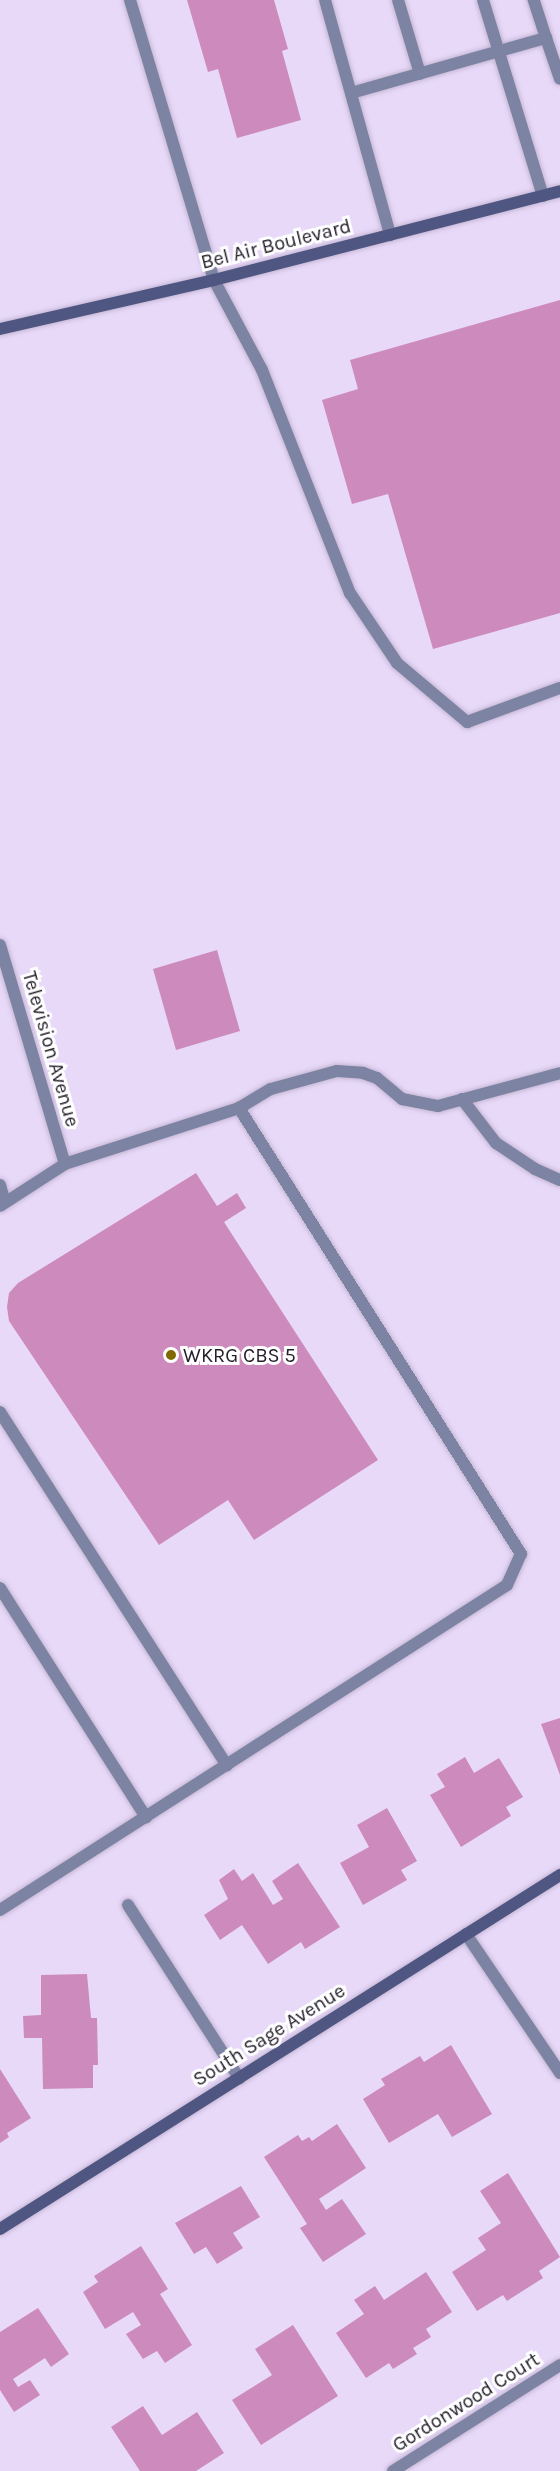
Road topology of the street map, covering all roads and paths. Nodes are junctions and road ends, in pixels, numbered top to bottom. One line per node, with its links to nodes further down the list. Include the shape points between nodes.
1 (130, 0): 14 (street)
2 (325, 0): 10 (street)
3 (398, 0): 8 (street)
4 (483, 0): 7 (street)
5 (534, 0): 6 (street)
6 (546, 38): 7 (street); 9 (street)
7 (500, 52): 8 (street); 12 (street)
8 (420, 74): 10 (street)
9 (560, 79)
10 (351, 93): 13 (street)
11 (560, 191): 12 (street, Bel Air Boulevard)
12 (543, 196): 13 (street, Bel Air Boulevard)
13 (390, 235): 14 (street, Bel Air Boulevard)
14 (214, 280): 15 (street, Bel Air Boulevard); 16 (street, via 262,370 350,593 397,663 467,722)
15 (0, 329)
16 (560, 688)
17 (0, 945): 21 (street, Television Avenue)
18 (560, 1073): 19 (street)
19 (462, 1099): 20 (street, via 438,1106 416,1104 363,1072 337,1071 272,1089); 22 (street, via 496,1143)
20 (239, 1108): 21 (street); 27 (street, via 521,1554 507,1585)
21 (65, 1164): 24 (street)
22 (560, 1180)
23 (0, 1185): 24 (street)
24 (2, 1204)
25 (0, 1412): 27 (street)
26 (0, 1588): 28 (street)
27 (227, 1765): 28 (street)
28 (146, 1816): 31 (street)
29 (560, 1875): 32 (street, South Sage Avenue)
30 (128, 1905): 34 (street)
31 (0, 1910)
32 (466, 1934): 33 (street); 34 (street, South Sage Avenue)
33 (560, 2073)
34 (239, 2078): 35 (street, South Sage Avenue)
35 (0, 2229)
36 (560, 2365): 37 (street, Gordonwood Court)
37 (393, 2471)

